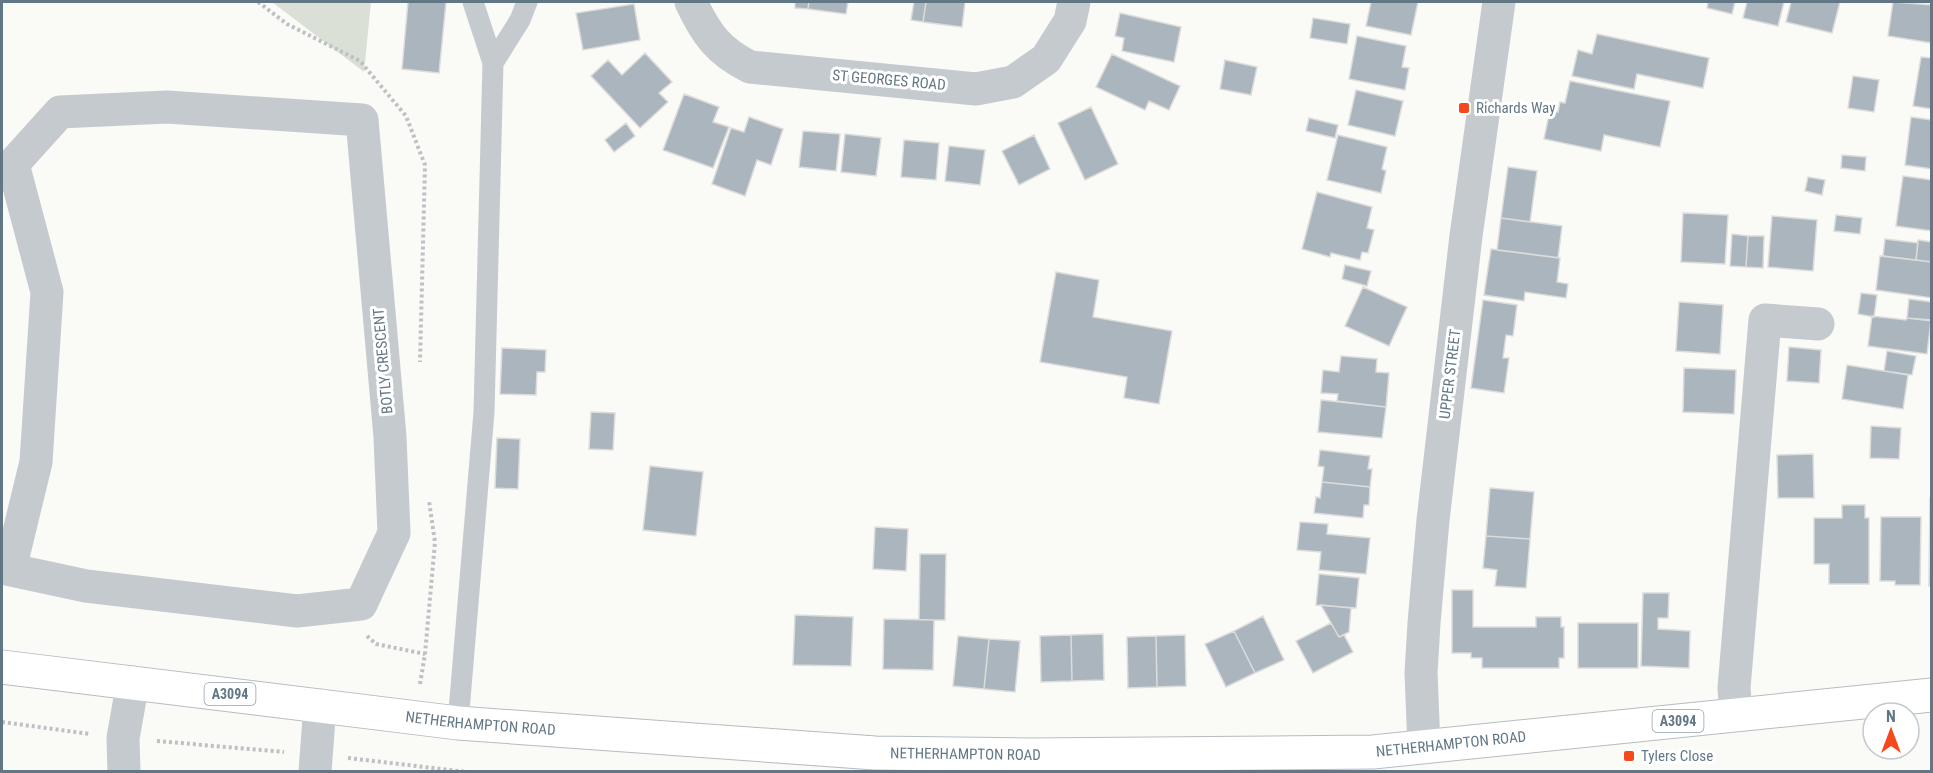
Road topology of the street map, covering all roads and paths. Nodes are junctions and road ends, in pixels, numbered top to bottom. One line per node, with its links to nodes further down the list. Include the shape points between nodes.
1 (473, 2): 6 (lane)
2 (527, 2): 6 (lane)
3 (691, 2): 4 (street, ST GEORGES ROAD, via 713,40 730,57 750,67 976,88 1013,82 1046,59 1070,21)
4 (1074, 2)
5 (1499, 2): 18 (street, UPPER STREET, via 1466,236 1433,520 1421,673)
6 (493, 63): 16 (lane, via 484,412)
7 (7, 164): 9 (street, via 47,292 36,462); 9 (street, BOTLY CRESCENT, via 60,112 167,107 362,120 390,437 394,532 361,604 297,611 86,585)
8 (1818, 324): 14 (street, via 1765,321 1734,687)
9 (6, 569)
10 (2, 667): 11 (main road, NETHERHAMPTON ROAD / A3094)
11 (132, 682): 13 (main road, NETHERHAMPTON ROAD / A3094); 17 (street)
12 (1932, 695): 14 (main road, NETHERHAMPTON ROAD / A3094)
13 (320, 705): 16 (main road, NETHERHAMPTON ROAD / A3094); 20 (street)
14 (1736, 714): 18 (main road, NETHERHAMPTON ROAD / A3094)
15 (2, 722): 17 (path)
16 (458, 723): 21 (main road, NETHERHAMPTON ROAD / A3094)
17 (123, 738): 20 (path); 22 (street)
18 (1424, 747): 19 (main road, NETHERHAMPTON ROAD / A3094)
19 (1373, 762): 21 (main road, NETHERHAMPTON ROAD / A3094)
20 (316, 763): 23 (path)
21 (1030, 763)
22 (124, 771)
23 (467, 771)

